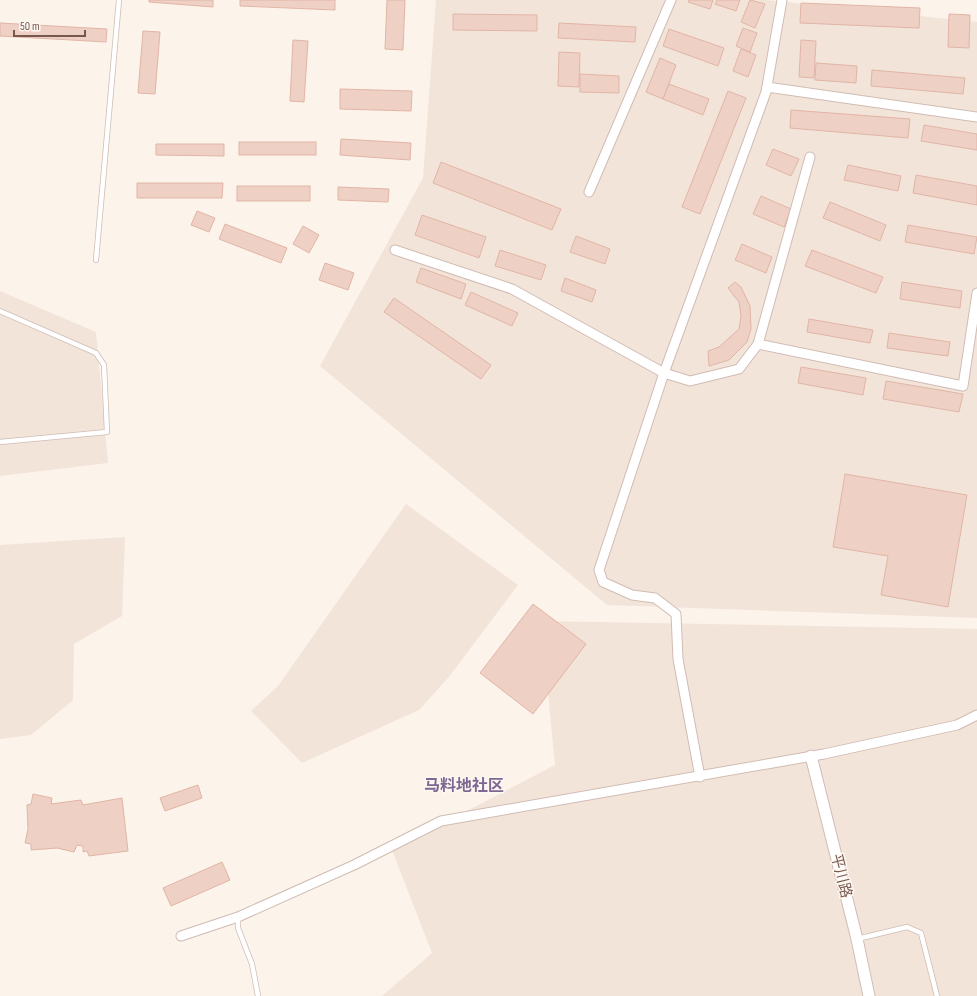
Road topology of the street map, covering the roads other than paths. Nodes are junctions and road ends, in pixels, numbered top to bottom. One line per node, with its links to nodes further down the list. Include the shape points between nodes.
1 (118, 0): 9 (lane)
2 (671, 0): 7 (street)
3 (782, 0): 4 (street)
4 (767, 87): 5 (street); 13 (street)
5 (977, 117)
6 (810, 157): 12 (street)
7 (589, 192)
8 (395, 250): 13 (street, via 512,289)
9 (96, 260)
10 (977, 293): 12 (street, via 964,386)
11 (0, 311): 14 (lane, via 96,352 104,365 107,432)
12 (758, 344): 13 (street, via 739,369 690,380)
13 (664, 373): 17 (street, via 599,570 603,582 632,595 655,598 676,614 678,659)
14 (0, 442)
15 (977, 715): 16 (street, via 957,725)
16 (810, 756): 17 (street); 20 (street, 平川路)
17 (700, 777): 18 (street, via 441,821 354,865)
18 (238, 917): 19 (street); 21 (lane, via 238,928 252,964)
19 (181, 936)
20 (857, 939): 22 (street, 平川路); 23 (lane, via 907,927 921,933)
21 (258, 996)
22 (868, 996)
23 (936, 996)

